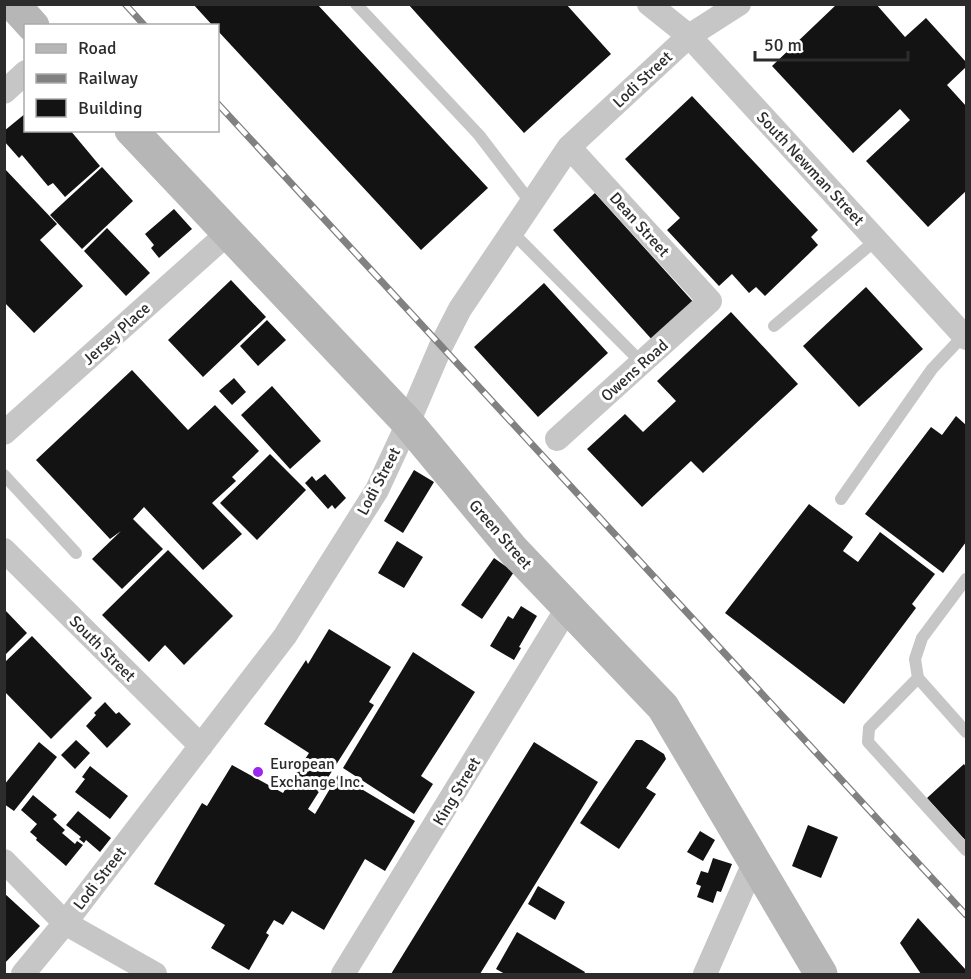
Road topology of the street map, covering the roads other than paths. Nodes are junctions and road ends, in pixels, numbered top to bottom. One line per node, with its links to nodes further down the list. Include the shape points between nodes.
1 (13, 4): 5 (street)
2 (356, 4): 11 (lane, via 479,135)
3 (649, 4): 6 (street, South Newman Street)
4 (739, 4): 6 (street, Lodi Street)
5 (31, 24)
6 (689, 36): 10 (street, Lodi Street); 14 (street, South Newman Street)
7 (24, 74): 8 (street)
8 (4, 92)
9 (133, 132): 13 (street, Green Street)
10 (569, 147): 11 (street, Lodi Street); 15 (street, Dean Street)
11 (531, 203): 12 (street, Lodi Street)
12 (512, 232): 18 (lane); 19 (street, Lodi Street, via 460,309)
13 (228, 233): 19 (street, Green Street); 20 (street, Jersey Place)
14 (876, 240): 16 (lane); 17 (street, South Newman Street)
15 (710, 301): 18 (street, Owens Road)
16 (774, 326)
17 (965, 337): 23 (lane, via 932,369)
18 (642, 363): 21 (street, Owens Road)
19 (408, 423): 27 (street, Green Street, via 514,551); 30 (street, Lodi Street, via 377,490 285,636)
20 (4, 433)
21 (557, 438)
22 (4, 475): 25 (lane)
23 (841, 499)
24 (4, 550): 30 (street, South Street)
25 (76, 553)
26 (966, 579): 28 (lane, via 922,638 915,658)
27 (568, 607): 33 (street, Green Street, via 663,707); 37 (street, King Street)
28 (918, 678): 29 (lane); 31 (lane, via 869,728 868,742)
29 (966, 732)
30 (201, 746): 34 (street, Lodi Street)
31 (966, 850)
32 (4, 861): 34 (street)
33 (754, 862): 38 (street); 39 (street, Green Street)
34 (65, 923): 35 (street, Lodi Street); 36 (street)
35 (23, 975)
36 (155, 975)
37 (343, 975)
38 (705, 975)
39 (821, 975)

